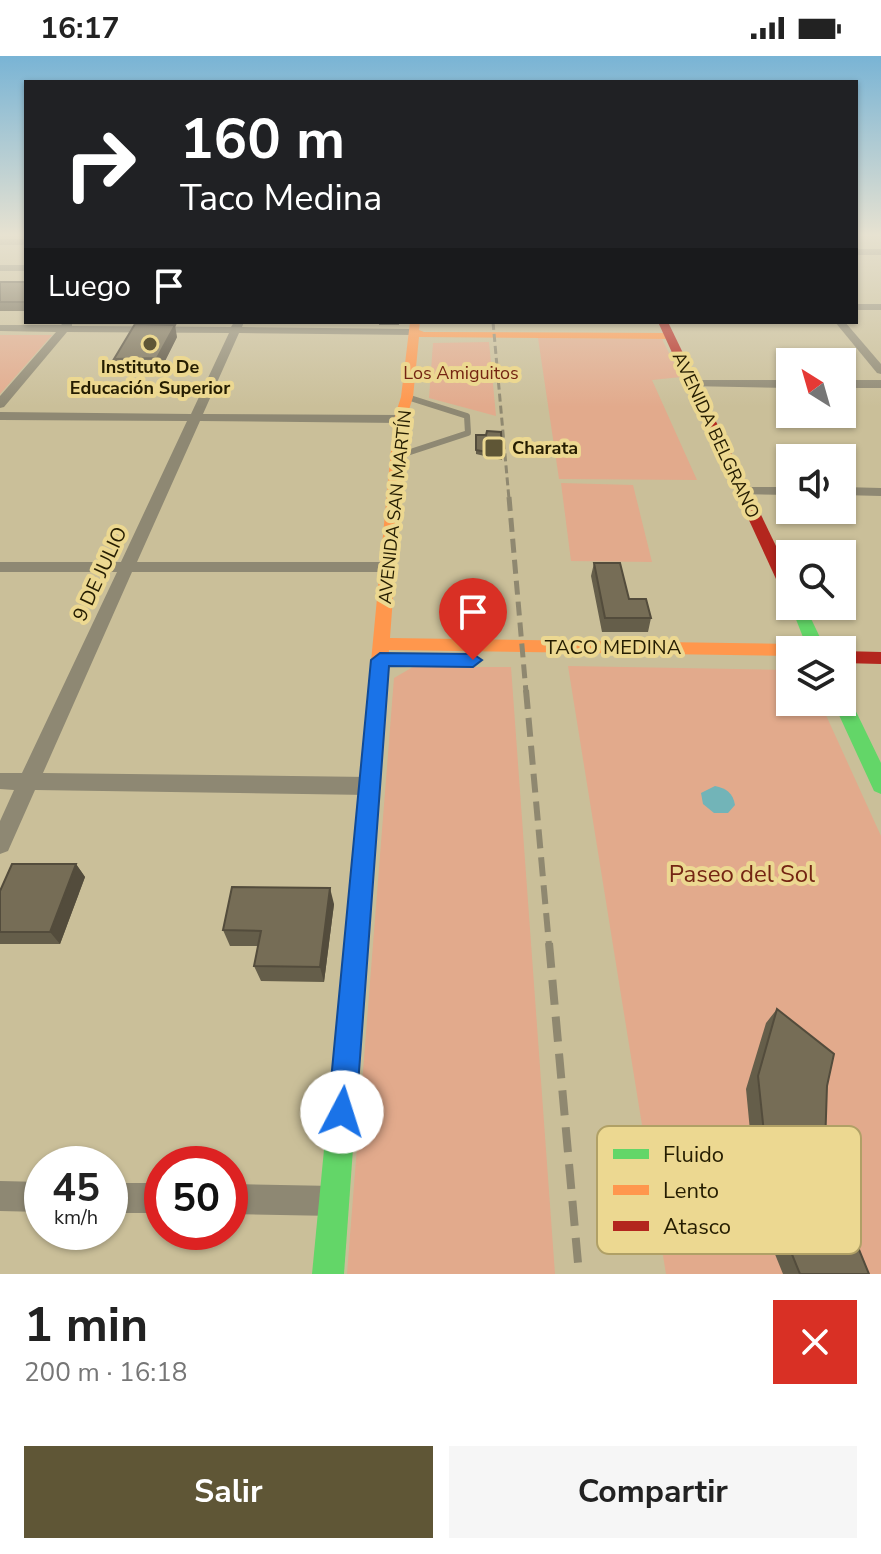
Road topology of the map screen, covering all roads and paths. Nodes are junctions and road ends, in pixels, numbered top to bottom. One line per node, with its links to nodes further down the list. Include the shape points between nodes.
1 (858, 307): 2 (street)
2 (881, 307)
3 (842, 324): 9 (street)
4 (66, 325): 5 (street); 7 (street); 15 (street)
5 (237, 326): 6 (street); 17 (street, 9 DE JULIO)
6 (415, 327): 8 (main road, via 423,335); 14 (main road, AVENIDA SAN MARTÍN)
7 (0, 328)
8 (666, 329): 10 (main road, AVENIDA BELGRANO)
9 (881, 371)
10 (692, 384): 11 (street); 20 (main road, AVENIDA BELGRANO)
11 (776, 384)
12 (856, 384): 13 (street)
13 (881, 384)
14 (407, 397): 18 (main road, AVENIDA SAN MARTÍN); 19 (lane, via 467,416 468,433)
15 (0, 404)
16 (0, 416): 17 (street)
17 (195, 417): 18 (street); 27 (street, 9 DE JULIO)
18 (400, 419): 19 (main road, AVENIDA SAN MARTÍN)
19 (398, 456): 26 (main road, AVENIDA SAN MARTÍN)
20 (742, 491): 21 (street); 24 (main road, AVENIDA BELGRANO)
21 (776, 491)
22 (856, 491): 23 (street)
23 (881, 492)
24 (776, 563)
25 (0, 567): 27 (street)
26 (387, 567): 27 (street); 29 (main road, AVENIDA SAN MARTÍN)
27 (126, 568): 35 (street, 9 DE JULIO)
28 (776, 650): 29 (main road, TACO MEDINA)
29 (381, 652): 32 (main road, TACO MEDINA); 37 (main road, AVENIDA SAN MARTÍN)
30 (856, 657): 31 (main road)
31 (881, 658)
32 (776, 664)
33 (849, 716): 36 (main road)
34 (0, 781): 35 (street)
35 (29, 781): 37 (street); 38 (street, 9 DE JULIO)
36 (881, 785)
37 (369, 786): 42 (main road, AVENIDA SAN MARTÍN)
38 (0, 844)
39 (0, 1196): 40 (street)
40 (24, 1197)
41 (248, 1199): 42 (street)
42 (334, 1201): 43 (main road, AVENIDA SAN MARTÍN)
43 (328, 1274)

